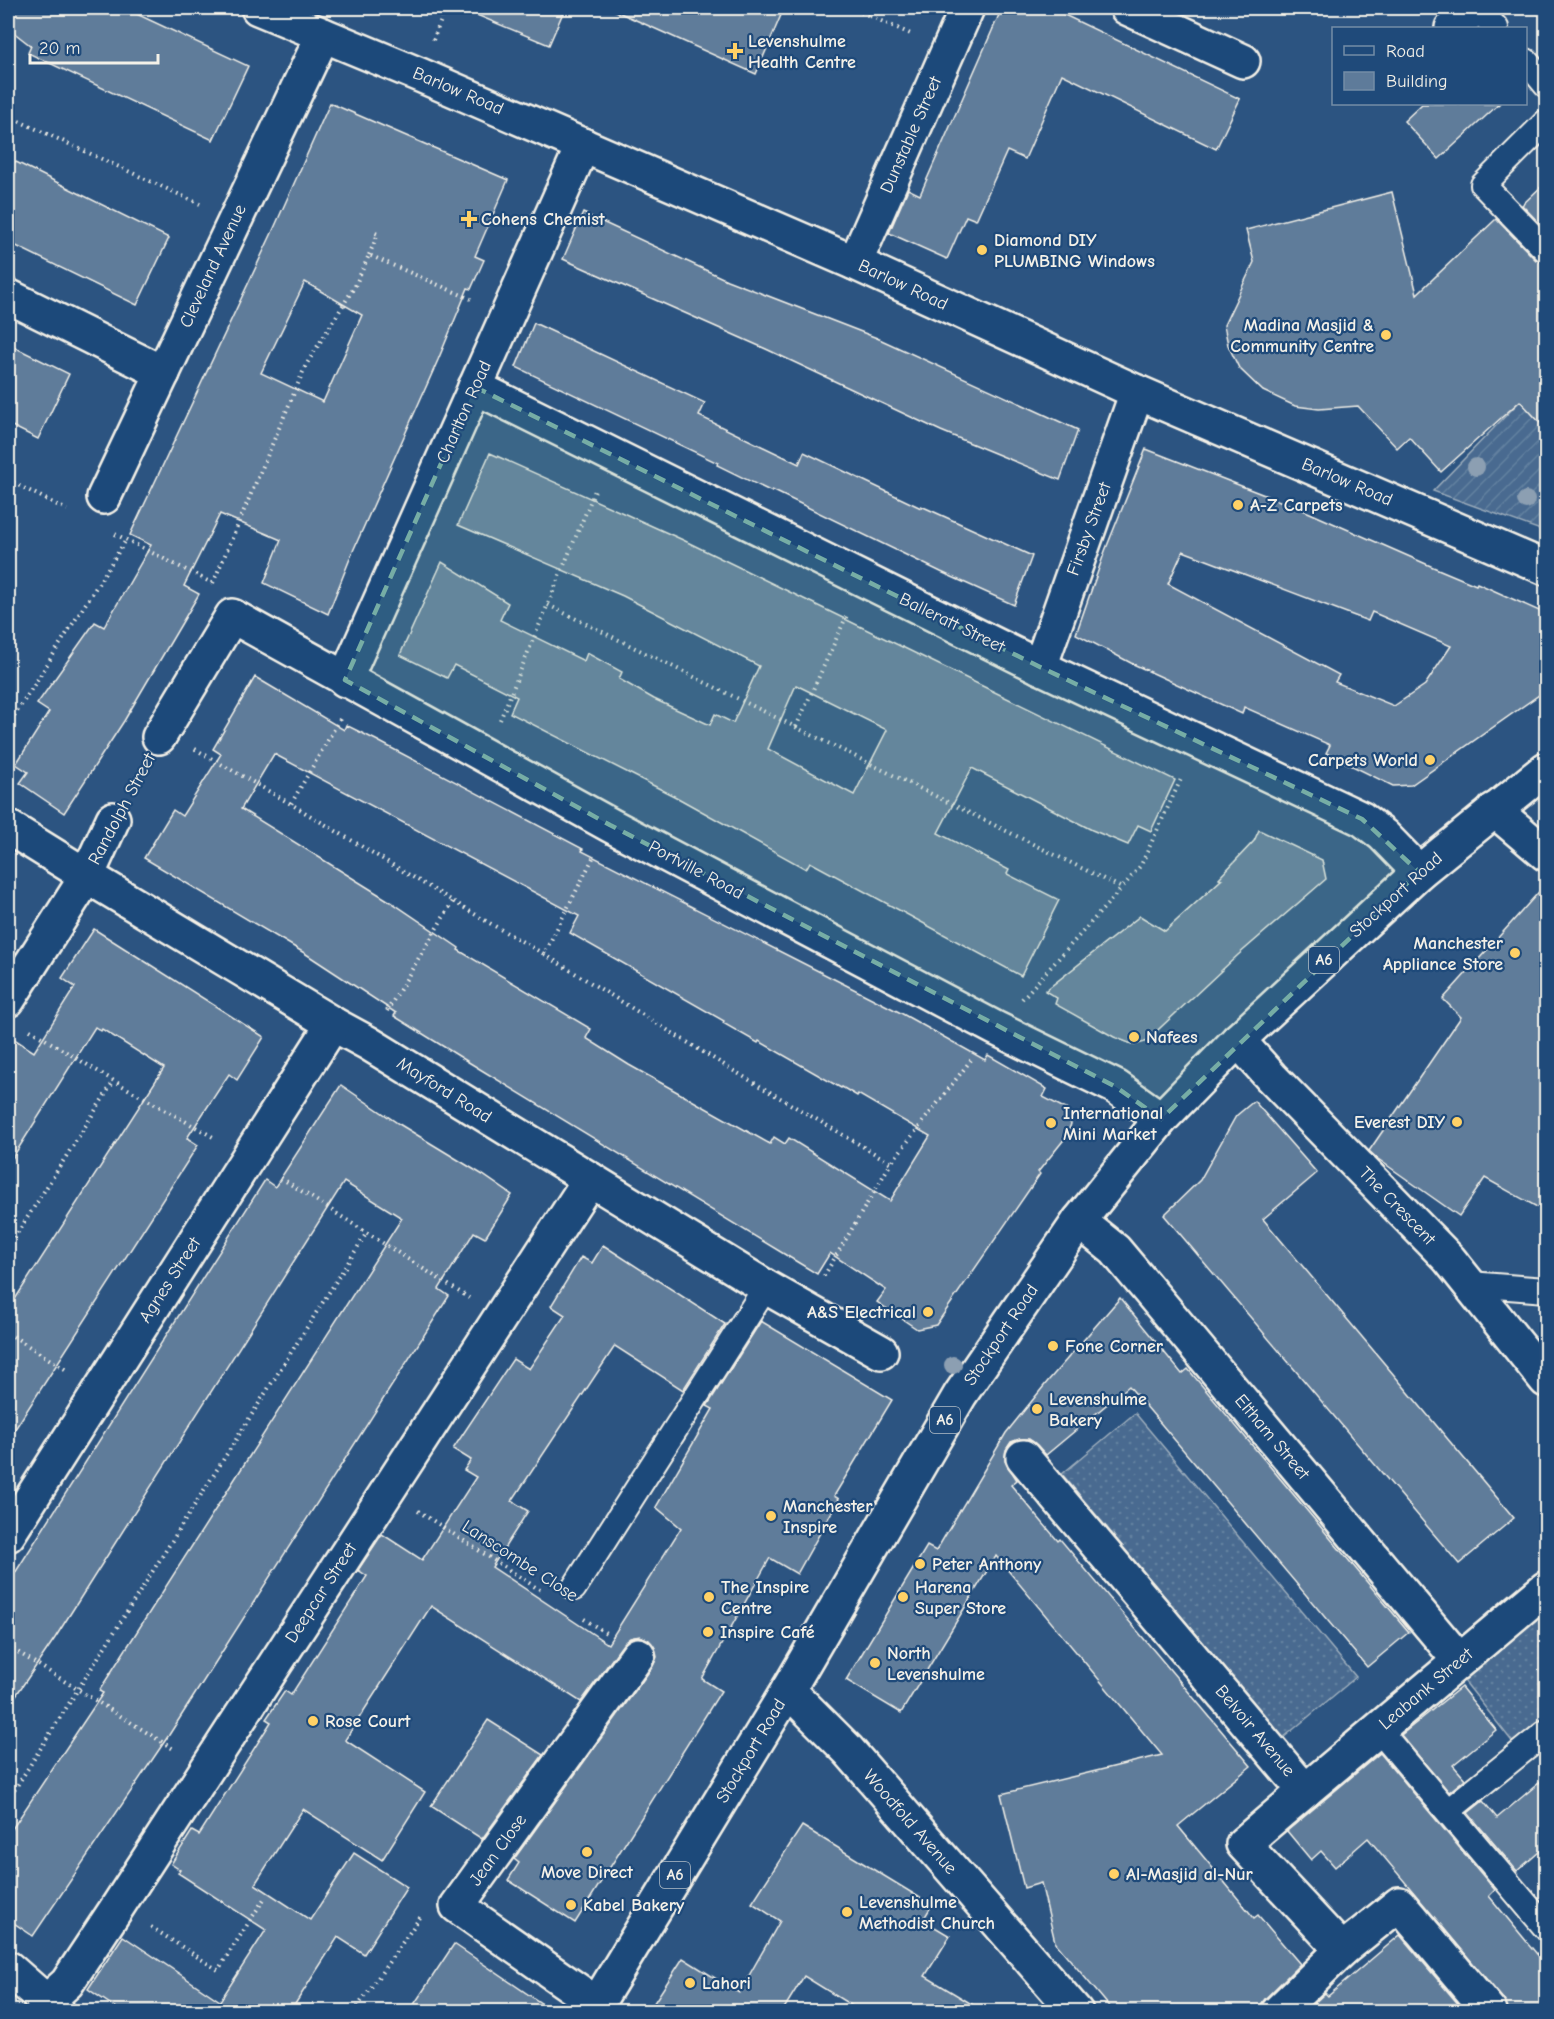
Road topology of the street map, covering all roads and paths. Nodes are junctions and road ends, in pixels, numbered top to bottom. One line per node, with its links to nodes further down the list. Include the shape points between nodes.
1 (258, 8): 10 (main road, Barlow Road)
2 (850, 8): 7 (path)
3 (873, 8): 7 (path)
4 (967, 8): 11 (main road, Dunstable Street)
5 (1127, 8): 12 (main road)
6 (1476, 8): 8 (main road); 9 (lane)
7 (870, 16): 11 (path)
8 (1453, 27)
9 (1495, 27)
10 (323, 35): 17 (main road, Barlow Road); 18 (main road, Cleveland Avenue)
11 (947, 51): 22 (main road, Dunstable Street)
12 (1244, 61)
13 (1527, 63): 14 (lane)
14 (1546, 85)
15 (8, 116): 18 (path)
16 (1546, 122): 20 (lane, via 1482,185)
17 (583, 145): 22 (main road, Barlow Road); 24 (main road, Charlton Road)
18 (235, 220): 25 (main road, Cleveland Avenue)
19 (373, 232): 21 (path, via 378,234)
20 (1546, 250)
21 (369, 255): 24 (path); 35 (path, via 355,286 306,365)
22 (855, 263): 27 (main road, Barlow Road)
23 (8, 296): 25 (main road)
24 (507, 314): 26 (main road, Charlton Road)
25 (163, 373): 30 (main road, Cleveland Avenue)
26 (475, 387): 28 (main road, Balleratt Street); 39 (main road, Charlton Road)
27 (1137, 392): 33 (main road, Barlow Road); 38 (main road, Firsby Street)
28 (610, 454): 34 (main road, Balleratt Street); 36 (path)
29 (8, 480): 30 (path, via 70,512 81,494)
30 (104, 497)
31 (108, 531): 32 (path)
32 (126, 540): 35 (path); 40 (path)
33 (1546, 568)
34 (864, 580): 38 (main road, Balleratt Street); 41 (path)
35 (213, 584): 37 (path, via 221,587)
36 (548, 605): 41 (path); 44 (path)
37 (232, 616): 39 (main road, Portville Road); 42 (main road)
38 (1040, 667): 43 (main road, Balleratt Street)
39 (352, 683): 44 (main road, Portville Road); 46 (path)
40 (8, 726)
41 (796, 727): 54 (path)
42 (161, 734): 46 (path); 48 (path, Randolph Street)
43 (1198, 741): 52 (main road, Balleratt Street, via 1362,819); 54 (path, via 1141,865)
44 (485, 757): 49 (main road, Portville Road)
45 (1546, 769): 47 (main road, Stockport Road / A6)
46 (291, 804): 55 (path)
47 (1494, 810): 51 (main road); 52 (main road, Stockport Road / A6)
48 (113, 819): 53 (main road, Randolph Street)
49 (610, 825): 56 (path); 59 (main road, Portville Road)
50 (8, 826): 53 (main road, Mayford Road)
51 (1546, 854)
52 (1419, 872): 60 (main road, Stockport Road / A6)
53 (87, 876): 57 (main road, Randolph Street); 58 (main road, Mayford Road)
54 (1122, 888): 59 (path)
55 (453, 901): 56 (path); 61 (path)
56 (544, 954): 65 (path)
57 (15, 1012): 62 (path)
58 (333, 1024): 61 (main road, Mayford Road); 64 (main road, Agnes Street)
59 (995, 1028): 63 (main road, Portville Road, via 1116,1087); 65 (path)
60 (1238, 1041): 63 (main road, Stockport Road / A6); 70 (main road, The Crescent)
61 (368, 1043): 66 (main road, Mayford Road)
62 (114, 1082): 64 (path); 69 (path)
63 (1161, 1119): 67 (main road, Stockport Road / A6)
64 (248, 1157): 68 (path); 78 (main road, Agnes Street)
65 (891, 1163): 73 (path)
66 (590, 1179): 71 (main road, Mayford Road); 74 (main road, Deepcar Street)
67 (1078, 1221): 88 (main road, Eltham Street, via 1114,1250); 90 (main road, Stockport Road / A6, via 960,1395)
68 (366, 1234): 74 (path); 89 (path)
69 (8, 1248)
70 (1470, 1284): 72 (lane); 77 (main road, The Crescent)
71 (766, 1287): 73 (main road, Mayford Road); 82 (lane)
72 (1546, 1290)
73 (806, 1308): 76 (main road, Mayford Road)
74 (500, 1318): 80 (main road, Deepcar Street)
75 (8, 1333): 78 (path)
76 (881, 1352)
77 (1546, 1380)
78 (99, 1391): 81 (main road, Agnes Street)
79 (1023, 1456): 94 (main road, Belvoir Avenue)
80 (388, 1491): 83 (path, Lanscombe Close); 93 (main road, Deepcar Street)
81 (8, 1535)
82 (574, 1588)
83 (543, 1592)
84 (1544, 1595): 88 (main road, Leabank Street)
85 (583, 1618): 87 (path, Lanscombe Close)
86 (8, 1646): 89 (path)
87 (638, 1655): 99 (main road, Jean Close)
88 (1460, 1660): 91 (main road, Leabank Street)
89 (78, 1689): 93 (path); 95 (path)
90 (788, 1690): 104 (main road, Stockport Road / A6); 106 (main road, Woodfold Avenue, via 848,1750)
91 (1378, 1729): 94 (main road, Leabank Street); 96 (lane)
92 (1546, 1732): 96 (lane)
93 (205, 1772): 98 (main road, Deepcar Street)
94 (1305, 1791): 101 (main road, Belvoir Avenue, via 1243,1844)
95 (8, 1800)
96 (1448, 1811): 100 (lane)
97 (264, 1899): 98 (path, via 218,1970)
98 (118, 1906): 103 (main road, Deepcar Street)
99 (457, 1906): 104 (main road); 105 (path, via 437,1893)
100 (1546, 1928)
101 (1342, 1950): 107 (main road); 108 (main road, via 1399,1904)
102 (8, 1968): 103 (main road)
103 (53, 2006)
104 (595, 2008)
105 (354, 2012)
106 (1076, 2012)
107 (1278, 2012)
108 (1490, 2012)

